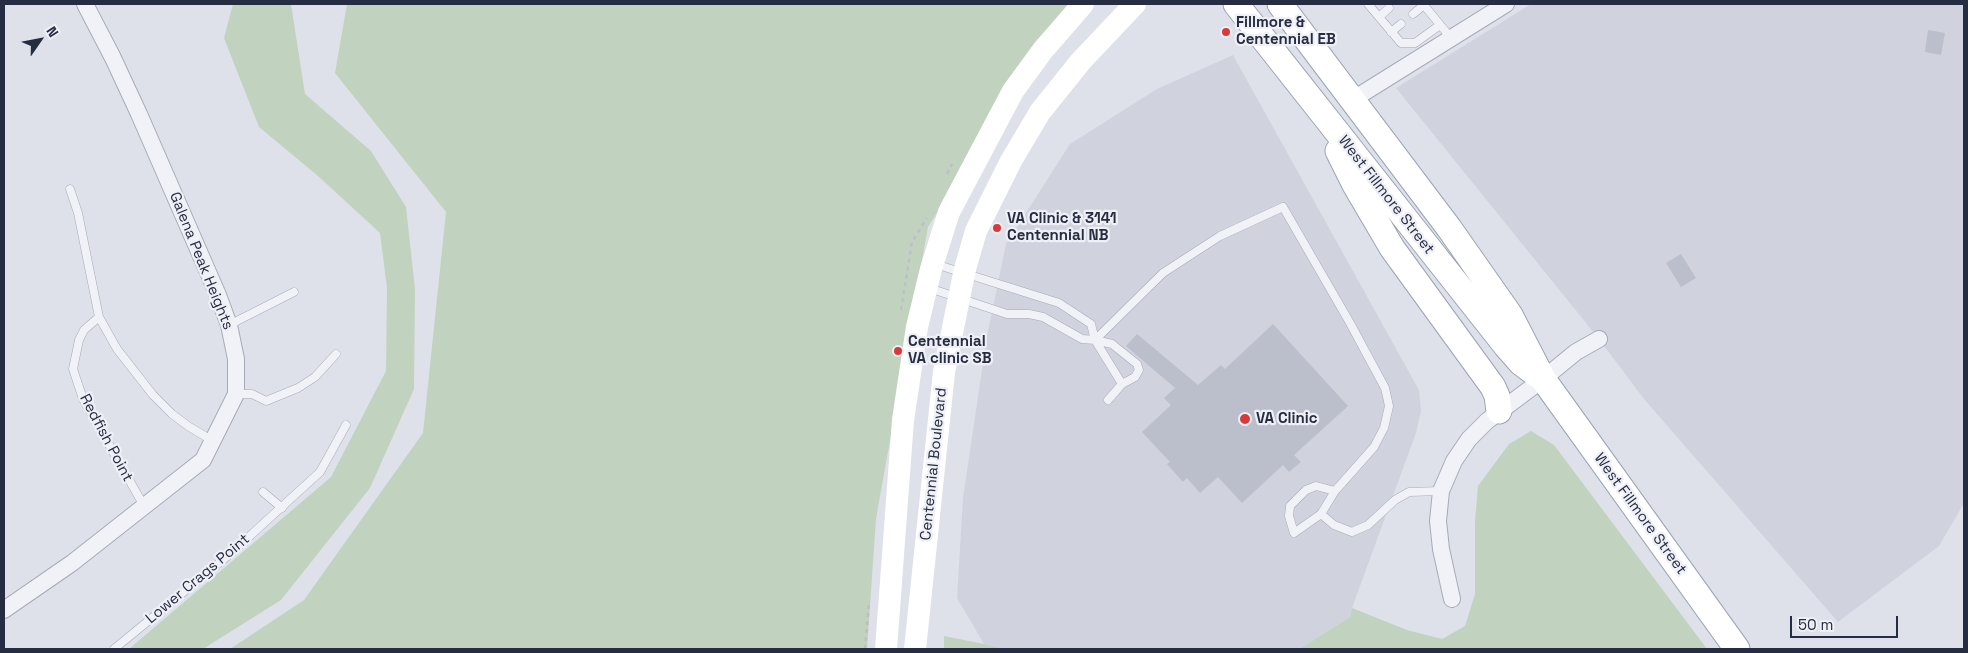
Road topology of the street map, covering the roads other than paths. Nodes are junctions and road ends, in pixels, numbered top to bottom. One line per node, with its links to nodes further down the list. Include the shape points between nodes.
1 (85, 4): 25 (street, Galena Peak Heights, via 139,114)
2 (1083, 4): 19 (main road, via 1012,91 950,212)
3 (1135, 4): 20 (main road, Centennial Boulevard, via 1081,61 1040,112 981,218)
4 (1236, 4): 17 (main road, West Fillmore Street)
5 (1280, 4): 16 (main road, West Fillmore Street)
6 (1368, 4): 11 (lane)
7 (1423, 4): 10 (lane); 13 (lane)
8 (1506, 4): 15 (street)
9 (1389, 8): 11 (lane)
10 (1413, 14)
11 (1378, 17): 14 (lane)
12 (1401, 24): 14 (lane)
13 (1440, 25): 14 (lane, via 1414,43 1401,43); 15 (lane)
14 (1391, 32)
15 (1451, 38): 16 (street)
16 (1352, 100): 29 (main road, West Fillmore Street, via 1510,315)
17 (1314, 104): 29 (main road, West Fillmore Street, via 1506,346); 33 (main road, via 1384,236 1488,380 1497,396)
18 (70, 189): 24 (lane)
19 (933, 264): 20 (lane); 21 (main road)
20 (964, 274): 23 (main road, Centennial Boulevard); 27 (lane, via 1059,303 1091,324)
21 (927, 287): 23 (lane); 45 (main road, via 903,420)
22 (294, 292): 25 (lane)
23 (960, 298): 27 (lane, via 1007,314 1043,317 1082,340); 46 (main road, Centennial Boulevard, via 944,372)
24 (100, 317): 35 (lane, via 117,349 153,394 183,422); 39 (lane, Redfish Point, via 84,330 74,369 83,399)
25 (229, 325): 31 (street, Galena Peak Heights, via 236,359)
26 (1599, 339): 29 (street, via 1576,352)
27 (1095, 340): 30 (lane); 30 (lane, via 1112,344 1138,364 1135,377); 36 (lane, via 1163,274 1220,236 1283,207 1385,388 1389,406 1384,428 1374,447)
28 (336, 354): 31 (lane, via 315,377 266,401 252,394)
29 (1543, 379): 33 (street); 47 (main road, West Fillmore Street)
30 (1122, 384): 32 (lane)
31 (236, 394): 35 (street, Galena Peak Heights)
32 (1108, 400)
33 (1499, 411): 37 (street, via 1463,447)
34 (346, 425): 40 (lane, Lower Crags Point, via 320,472)
35 (213, 441): 39 (street, Galena Peak Heights, via 203,460)
36 (1335, 491): 41 (lane); 41 (lane, via 1316,486 1306,490 1290,506 1294,533)
37 (1442, 491): 41 (lane, via 1409,492 1395,500 1368,525 1352,532 1334,525); 42 (street, via 1439,534)
38 (263, 492): 40 (lane)
39 (144, 506): 43 (street, Galena Peak Heights, via 72,563)
40 (282, 508): 44 (lane, Lower Crags Point)
41 (1321, 514)
42 (1452, 600)
43 (4, 610)
44 (114, 649)
45 (886, 649)
46 (915, 649)
47 (1737, 649)

